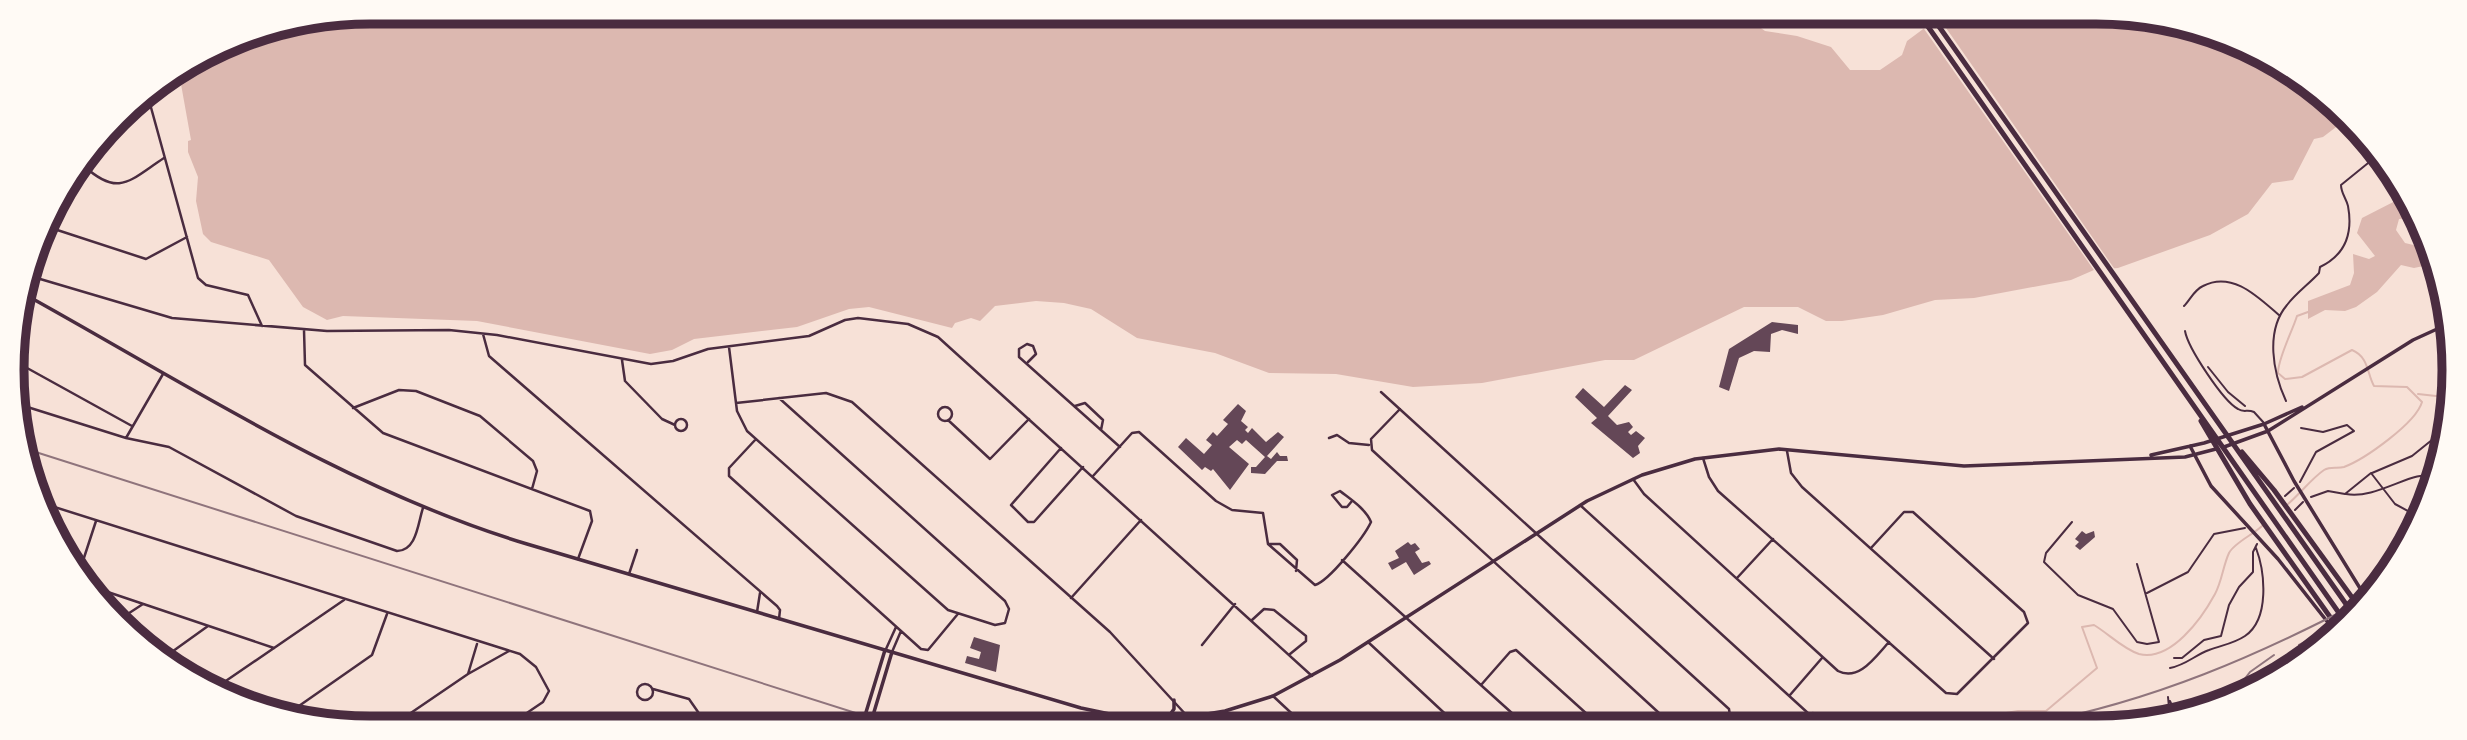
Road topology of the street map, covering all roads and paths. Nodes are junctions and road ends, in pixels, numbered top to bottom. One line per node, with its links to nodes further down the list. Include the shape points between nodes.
1 (1926, 24): 51 (highway, via 2192,402)
2 (1937, 24): 50 (highway)
3 (150, 104): 4 (street)
4 (164, 158): 6 (street, via 132,179 114,184 102,182); 8 (street)
5 (2371, 160): 12 (path, via 2341,185 2348,208 2345,246 2320,267)
6 (89, 170)
7 (55, 229): 8 (street, via 146,259)
8 (187, 237): 13 (street, via 199,280 248,295)
9 (37, 278): 13 (street, via 163,316)
10 (32, 298): 23 (main road)
11 (2184, 306): 12 (path, via 2202,286 2222,283 2256,293)
12 (2281, 317): 26 (path, via 2273,358)
13 (262, 326): 15 (street)
14 (2440, 328): 28 (main road)
15 (304, 330): 17 (street, via 403,328); 31 (street, via 305,365)
16 (2185, 331): 33 (lane, via 2189,345 2228,400 2241,411)
17 (482, 334): 19 (street); 83 (street, via 489,356)
18 (729, 347): 19 (street, via 702,350 667,363); 27 (street); 34 (street, via 809,337 858,317 908,324 936,335)
19 (622, 360): 37 (street, via 625,381 662,419)
20 (1028, 362): 20 (street, via 1036,354 1027,344 1018,354); 29 (street)
21 (2207, 365): 33 (path)
22 (24, 366): 38 (street)
23 (165, 372): 38 (street); 64 (main road, via 329,463)
24 (1381, 391): 32 (street)
25 (779, 398): 27 (street); 86 (street, via 832,394 852,402); 95 (street, via 1005,601 1008,611 1003,625)
26 (2286, 401)
27 (736, 403): 44 (street, via 741,421)
28 (2307, 405): 36 (main road); 40 (main road)
29 (1075, 406): 39 (street); 39 (street, via 1084,403 1092,409 1103,420)
30 (26, 407): 42 (street)
31 (352, 409): 60 (street, via 393,437); 60 (street, via 409,389 471,411 533,461 537,471)
32 (1401, 409): 45 (street); 69 (street)
33 (2248, 410): 36 (lane)
34 (1029, 419): 35 (street, via 990,459); 48 (street)
35 (948, 420): 35 (street, via 951,411 942,407 937,416)
36 (2264, 424): 40 (main road); 46 (main road)
37 (675, 425)
38 (132, 426): 42 (street)
39 (1101, 430): 47 (street)
40 (2268, 431): 53 (main road); 85 (main road)
41 (2436, 437): 56 (path, via 2412,456)
42 (126, 438): 64 (street, via 174,449 296,516 397,551 410,547)
43 (1329, 438): 45 (street, via 1337,435 1349,443)
44 (756, 439): 95 (street); 103 (street, via 729,468 729,476)
45 (1369, 445): 77 (street)
46 (2190, 446): 52 (main road); 53 (main road)
47 (1120, 447): 57 (street); 71 (street, via 1132,433 1139,432 1216,501 1232,510 1263,513)
48 (1061, 448): 55 (street); 55 (street, via 1011,505 1028,522 1034,522)
49 (1787, 449): 52 (main road, via 1964,466); 54 (main road); 73 (street, via 1788,466 1797,482)
50 (2239, 450): 88 (highway); 91 (highway)
51 (2224, 455): 96 (highway); 100 (highway, via 2252,508)
52 (2144, 456): 53 (main road)
53 (2192, 456): 101 (main road, via 2211,486)
54 (1703, 458): 59 (main road); 70 (street, via 1715,488)
55 (1083, 467): 57 (street)
56 (2371, 473)
57 (1093, 476): 66 (street)
58 (2426, 476): 61 (path, via 2368,495)
59 (1633, 479): 63 (main road); 82 (street)
60 (532, 489): 75 (street, via 592,513)
61 (2345, 494)
62 (1352, 501): 62 (street, via 1340,491 1332,495 1342,506); 76 (street, via 1371,522)
63 (1580, 505): 69 (main road); 123 (street)
64 (424, 507): 75 (main road)
65 (53, 508): 67 (street)
66 (1141, 520): 86 (street); 90 (street)
67 (96, 521): 78 (street); 87 (street)
68 (2072, 522): 79 (path, via 2046,553 2044,562 2078,595 2120,616 2137,642 2159,642)
69 (1535, 534): 77 (main road); 144 (street, via 1731,713)
70 (1773, 539): 82 (street); 106 (street)
71 (1268, 544): 80 (street); 80 (street, via 1280,544 1297,560)
72 (2256, 545): 117 (path, via 2263,594 2260,617 2253,628 2225,647)
73 (1871, 548): 116 (street); 116 (street, via 1904,512 1913,512 2029,618)
74 (638, 550): 81 (street)
75 (578, 559): 81 (main road)
76 (1342, 560): 80 (street, via 1319,585 1311,585); 97 (street)
77 (1492, 561): 97 (main road); 143 (street)
78 (83, 562)
79 (2137, 564)
80 (1296, 571)
81 (629, 574): 92 (main road)
82 (1737, 578): 115 (street)
83 (755, 588): 92 (street, via 762,597); 98 (street, via 779,607)
84 (104, 591): 89 (street)
85 (2362, 591)
86 (1071, 598): 125 (street)
87 (344, 600): 93 (street); 109 (street)
88 (2355, 600)
89 (143, 604): 94 (street); 102 (street)
90 (1235, 604): 99 (street); 108 (street)
91 (2348, 607)
92 (758, 612): 98 (main road)
93 (387, 614): 107 (street); 127 (street, via 372,655)
94 (127, 615)
95 (957, 615): 104 (street, via 927,651)
96 (2340, 615)
97 (1404, 616): 105 (main road); 121 (street)
98 (779, 619): 110 (main road)
99 (1252, 620): 114 (street); 114 (street, via 1264,609 1274,610 1306,636)
100 (2333, 622)
101 (2330, 624)
102 (208, 626): 109 (street); 112 (street)
103 (896, 627): 104 (street); 110 (street)
104 (901, 631): 113 (street)
105 (1367, 641): 119 (main road); 140 (street)
106 (1889, 642): 115 (street, via 1864,668 1851,674 1838,671); 116 (street, via 1951,695)
107 (477, 643): 111 (street); 118 (street)
108 (1202, 645)
109 (274, 648): 120 (street)
110 (885, 650): 113 (main road); 133 (main road)
111 (510, 651): 118 (street); 131 (street, via 536,667 549,691)
112 (171, 652)
113 (892, 652): 134 (main road); 135 (main road)
114 (1290, 654): 119 (street)
115 (1822, 657): 123 (street)
116 (1994, 659)
117 (2170, 668)
118 (468, 674): 130 (street)
119 (1312, 676): 124 (main road)
120 (223, 683)
121 (1481, 685): 141 (street); 142 (street, via 1516,650)
122 (653, 689): 122 (street, via 642,685 637,693 647,699); 132 (street, via 689,699)
123 (1790, 695): 129 (street)
124 (1273, 696): 138 (main road, via 1236,709); 139 (street)
125 (1174, 700): 136 (main road); 137 (street)
126 (2172, 707): 128 (path, via 2168,697)
127 (297, 708)
128 (2169, 708)
129 (1809, 715): 145 (street)
130 (406, 716)
131 (522, 716)
132 (701, 716)
133 (865, 716)
134 (873, 716)
135 (1119, 716)
136 (1169, 716)
137 (1187, 716)
138 (1194, 716)
139 (1294, 716)
140 (1447, 716)
141 (1515, 716)
142 (1589, 716)
143 (1662, 716)
144 (1729, 716)
145 (1818, 716)

